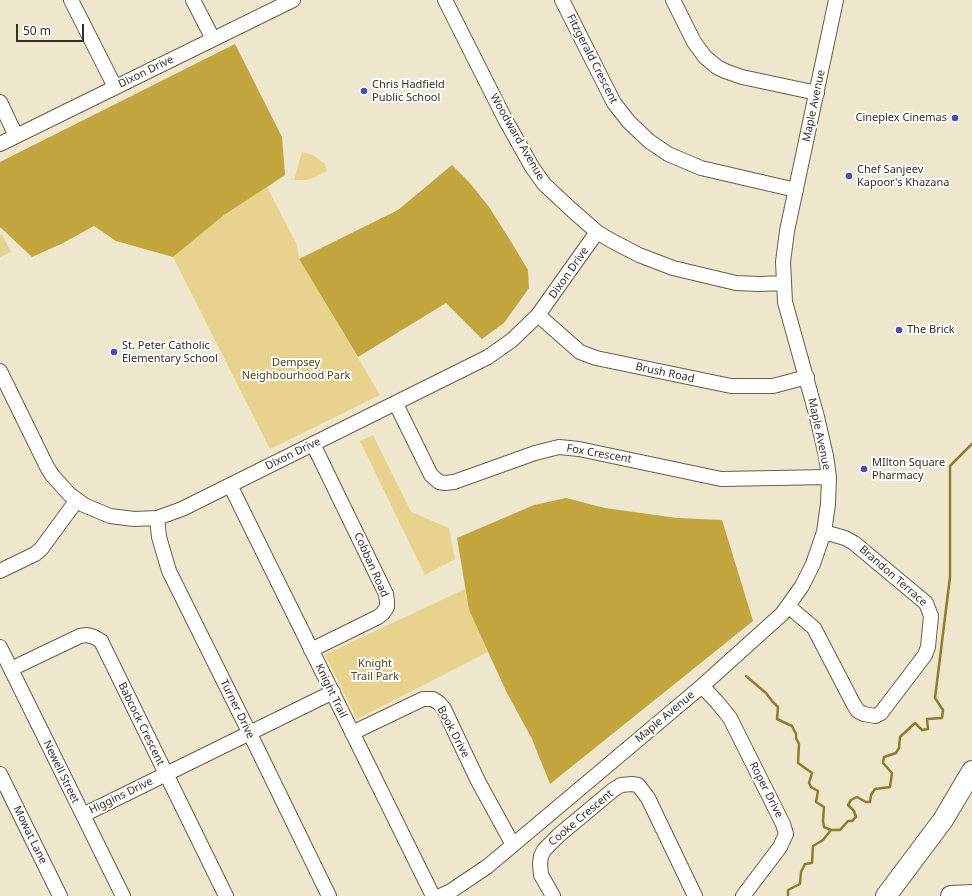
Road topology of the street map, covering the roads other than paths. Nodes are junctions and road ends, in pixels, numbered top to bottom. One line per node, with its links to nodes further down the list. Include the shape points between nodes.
1 (71, 0): 9 (street)
2 (193, 0): 8 (street)
3 (293, 0): 8 (street, Dixon Drive)
4 (445, 0): 15 (street, Woodward Avenue, via 532,167 544,184)
5 (562, 0): 14 (street, Fitzgerald Crescent, via 614,103 649,141 668,154 701,168)
6 (673, 0): 10 (street, via 696,46 704,57 717,67 742,77)
7 (836, 0): 10 (street, Maple Avenue)
8 (213, 39): 9 (street, Dixon Drive)
9 (115, 87): 12 (street, Dixon Drive)
10 (816, 93): 14 (street, Maple Avenue)
11 (0, 102): 12 (street)
12 (16, 136): 13 (street, Dixon Drive)
13 (0, 144)
14 (796, 190): 16 (street, Maple Avenue, via 784,247)
15 (597, 232): 16 (street, Woodward Avenue, via 639,255 684,272 736,283); 17 (street, Dixon Drive)
16 (783, 283): 19 (street, Maple Avenue, via 785,302)
17 (538, 315): 19 (street, Brush Road, via 588,356 731,386 773,386); 20 (street, Dixon Drive, via 512,340 488,357)
18 (0, 372): 24 (street, Dixon Drive, via 47,467 63,488)
19 (807, 377): 22 (street, Maple Avenue, via 825,449)
20 (396, 404): 21 (street, Dixon Drive); 22 (street, Fox Crescent, via 431,475 439,482 454,482 559,447 721,479)
21 (313, 444): 23 (street, Dixon Drive); 30 (street, Cobban Road, via 386,594 387,607 378,616)
22 (828, 477): 26 (street, Maple Avenue)
23 (230, 485): 25 (street, Dixon Drive, via 182,509); 30 (street, Knight Trail)
24 (77, 500): 25 (street, Dixon Drive, via 102,513 118,517); 27 (street, via 41,549)
25 (157, 518): 34 (street, Turner Drive, via 169,571)
26 (824, 532): 28 (street, Maple Avenue, via 806,579); 28 (street, Brandon Terrace, via 854,543 926,603 931,616 925,655 881,713 875,716 864,714 854,705 814,628)
27 (0, 571)
28 (788, 606): 32 (street, Maple Avenue)
29 (0, 647): 31 (street, Newell Street)
30 (311, 650): 33 (street, Knight Trail)
31 (11, 669): 38 (street, Babcock Crescent, via 80,636 87,635 101,641); 39 (street, Newell Street)
32 (702, 686): 40 (street, Maple Avenue); 50 (street, Roper Drive, via 730,718 786,834 780,847)
33 (333, 692): 34 (street, Higgins Drive); 35 (street, Knight Trail)
34 (249, 732): 38 (street, Higgins Drive); 45 (street, Turner Drive)
35 (352, 733): 40 (street, Book Drive, via 423,699 433,699 439,703); 46 (street, Knight Trail)
36 (972, 771): 51 (highway, via 943,820)
37 (0, 774): 42 (street, Mowat Lane)
38 (166, 774): 39 (street, Higgins Drive); 44 (street, Babcock Crescent)
39 (83, 815): 43 (street, Newell Street)
40 (513, 845): 47 (street, Maple Avenue, via 488,866)
41 (972, 895): 52 (highway)
42 (60, 896)
43 (123, 896)
44 (226, 896)
45 (329, 896)
46 (433, 896)
47 (440, 896)
48 (552, 896): 49 (street, Cooke Crescent, via 541,875 540,864 544,850 613,790 621,785 632,784 638,786 648,798)
49 (695, 896)
50 (743, 896)
51 (886, 896)
52 (951, 896)

